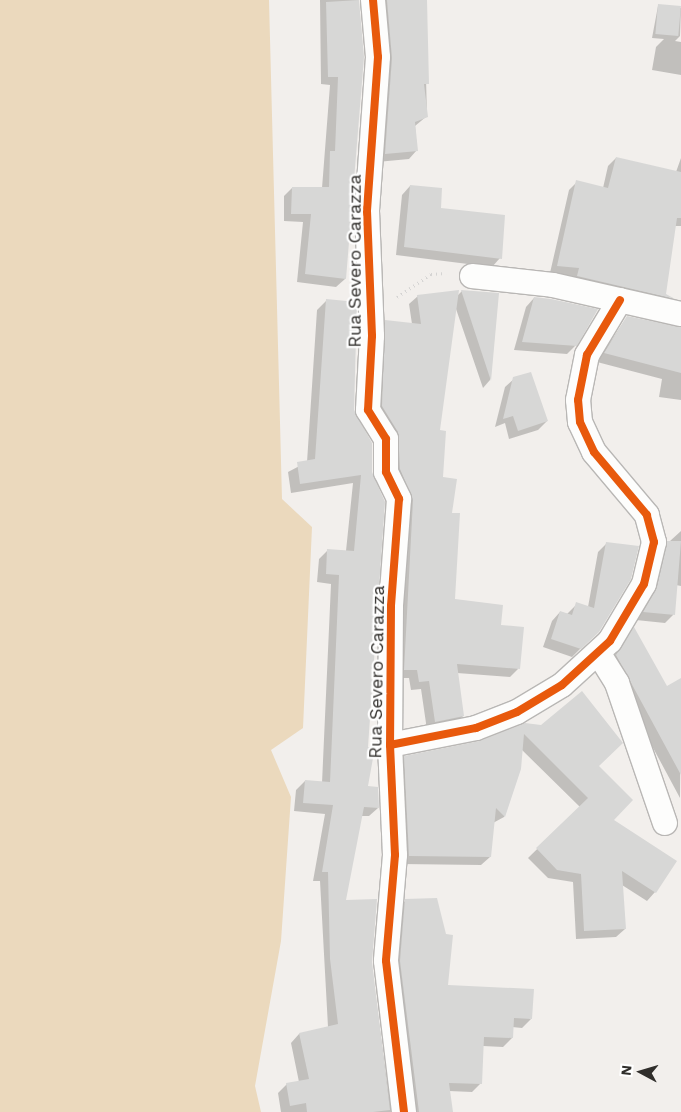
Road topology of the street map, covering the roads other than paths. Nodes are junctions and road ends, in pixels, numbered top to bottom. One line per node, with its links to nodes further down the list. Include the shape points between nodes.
1 (373, 0): 6 (street, Rua Severo Carazza, via 378,57 366,256 371,312 368,410 386,439 386,472 399,499 391,606)
2 (472, 276): 3 (street, via 553,285)
3 (620, 300): 4 (street); 5 (street, via 582,368 580,422 594,452 647,515 654,542 644,584)
4 (681, 314)
5 (599, 654): 6 (street, via 562,685 498,720 446,736); 7 (street, via 617,683)
6 (390, 744): 8 (street, Rua Severo Carazza, via 395,855 386,974)
7 (665, 823)
8 (404, 1112)

